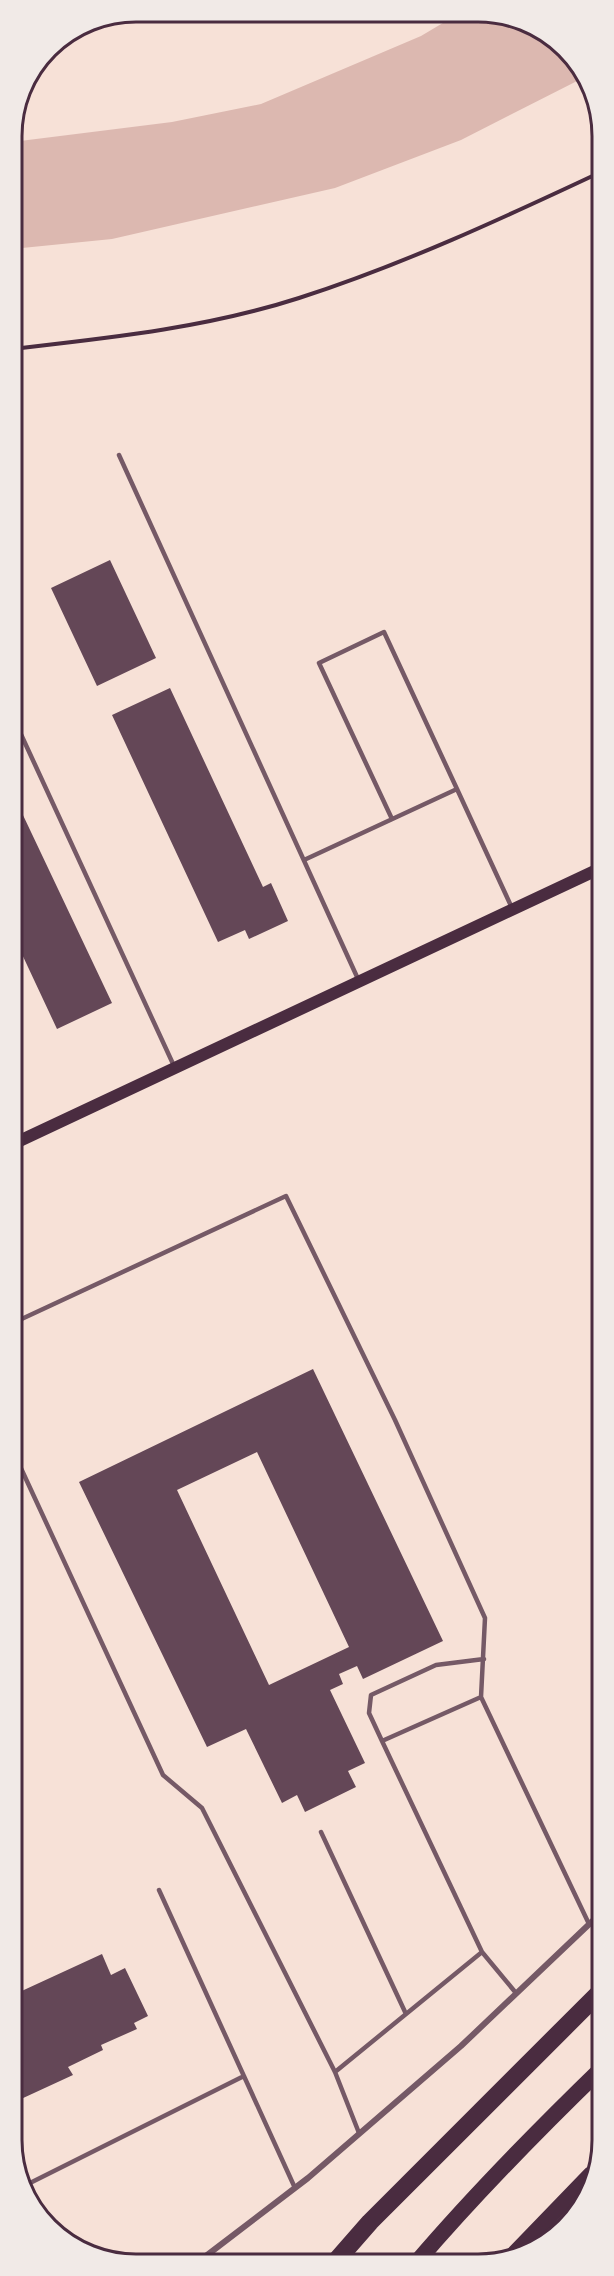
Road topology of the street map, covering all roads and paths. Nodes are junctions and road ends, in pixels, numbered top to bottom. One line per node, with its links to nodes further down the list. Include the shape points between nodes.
1 (592, 176): 2 (path, via 392,264 299,298 212,321)
2 (23, 348)
3 (119, 455): 7 (lane)
4 (23, 740): 11 (lane)
5 (457, 789): 6 (lane); 6 (lane, via 384,632 319,663); 9 (lane)
6 (392, 819): 7 (lane)
7 (304, 860): 10 (lane)
8 (592, 872): 9 (main road)
9 (513, 909): 10 (main road)
10 (360, 982): 11 (main road)
11 (175, 1068): 12 (main road)
12 (22, 1140)
13 (22, 1319): 15 (lane, via 286,1196 395,1420 485,1618)
14 (22, 1471): 25 (lane, via 163,1775 202,1808)
15 (484, 1659): 16 (lane); 17 (lane, via 436,1665 371,1695 369,1713)
16 (481, 1697): 17 (lane); 20 (lane)
17 (382, 1741): 21 (lane)
18 (321, 1832): 24 (lane)
19 (159, 1890): 26 (lane)
20 (589, 1924): 22 (street)
21 (482, 1952): 22 (lane); 24 (lane)
22 (516, 1993): 28 (street)
23 (591, 2001): 34 (highway)
24 (406, 2014): 25 (lane)
25 (335, 2072): 28 (lane)
26 (244, 2076): 30 (lane); 31 (lane)
27 (591, 2079): 35 (highway, via 467,2203)
28 (359, 2133): 31 (street)
29 (583, 2182): 32 (highway)
30 (31, 2183)
31 (295, 2188): 33 (street)
32 (524, 2243)
33 (208, 2254)
34 (342, 2254)
35 (424, 2254)

